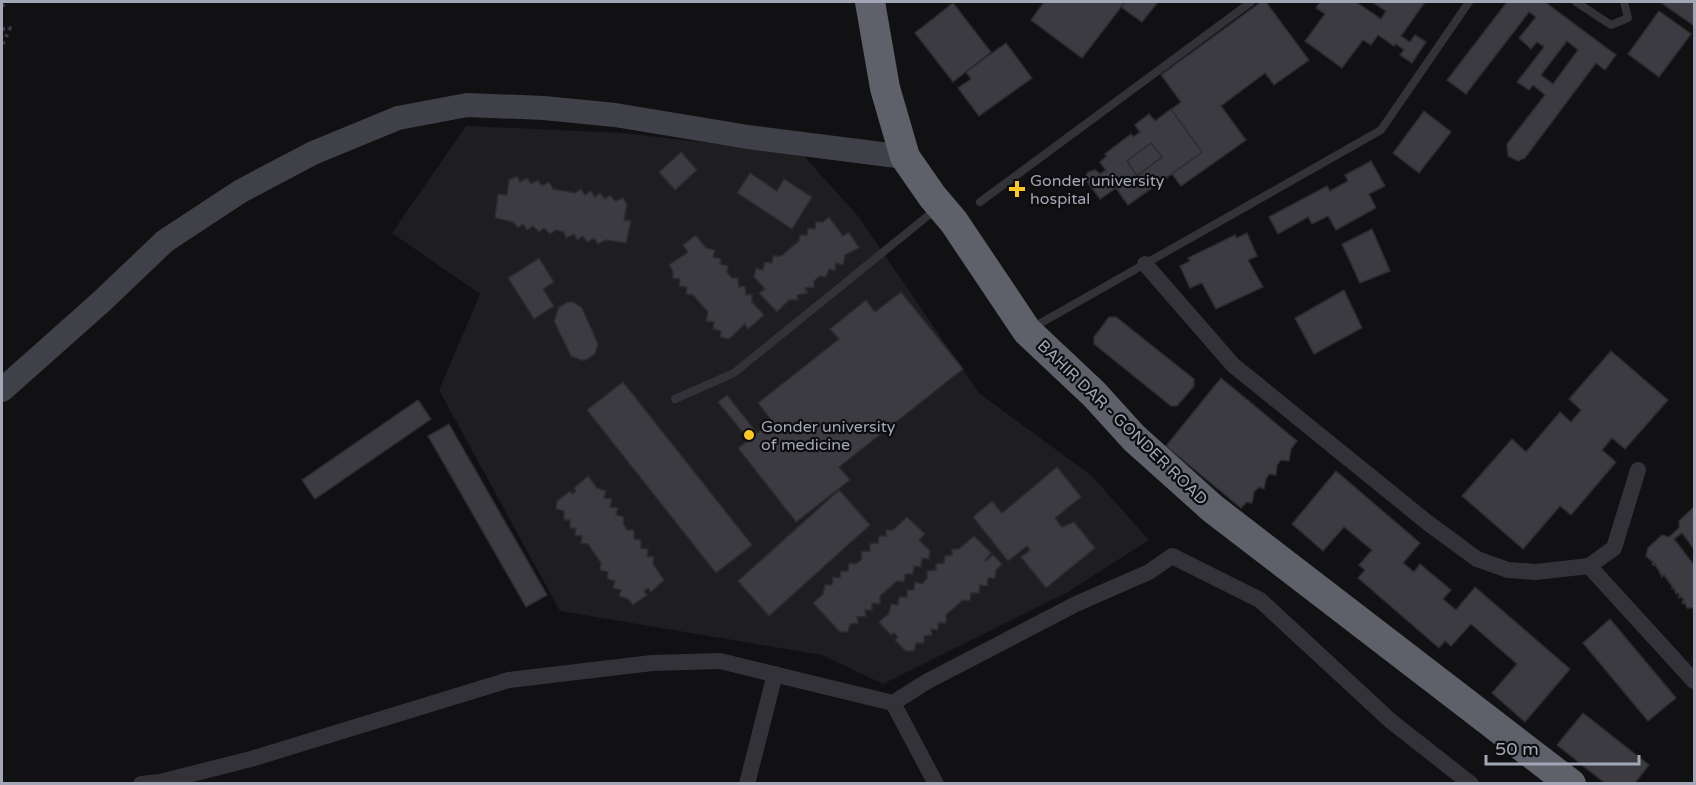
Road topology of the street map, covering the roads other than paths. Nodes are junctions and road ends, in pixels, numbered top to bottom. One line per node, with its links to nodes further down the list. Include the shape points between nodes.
1 (870, 2): 6 (highway, BAHIR DAR - GONDER ROAD, via 885,88)
2 (1251, 2): 7 (lane)
3 (1469, 2): 9 (lane, via 1381,130)
4 (1576, 2): 5 (lane, via 1611,25 1628,18)
5 (1624, 2)
6 (905, 157): 8 (highway, BAHIR DAR - GONDER ROAD); 11 (street, via 544,108 467,105 398,118 313,153 241,190 165,241)
7 (980, 202)
8 (940, 206): 10 (highway, BAHIR DAR - GONDER ROAD); 12 (lane, via 734,373)
9 (1145, 264): 10 (lane); 14 (street, via 1233,365 1477,559 1508,570 1536,572)
10 (1027, 331): 22 (highway, BAHIR DAR - GONDER ROAD, via 1134,438 1212,508)
11 (2, 390)
12 (675, 399)
13 (1638, 470): 14 (street, via 1614,548)
14 (1589, 566): 16 (street)
15 (775, 674): 17 (street); 18 (street, via 720,661 652,663 509,680 251,759 160,782); 19 (street)
16 (1695, 681)
17 (893, 703): 20 (street); 21 (street, via 1066,609 1149,572 1172,556 1260,600 1392,722)
18 (141, 783)
19 (747, 783)
20 (936, 783)
21 (1471, 783)
22 (1571, 783)

